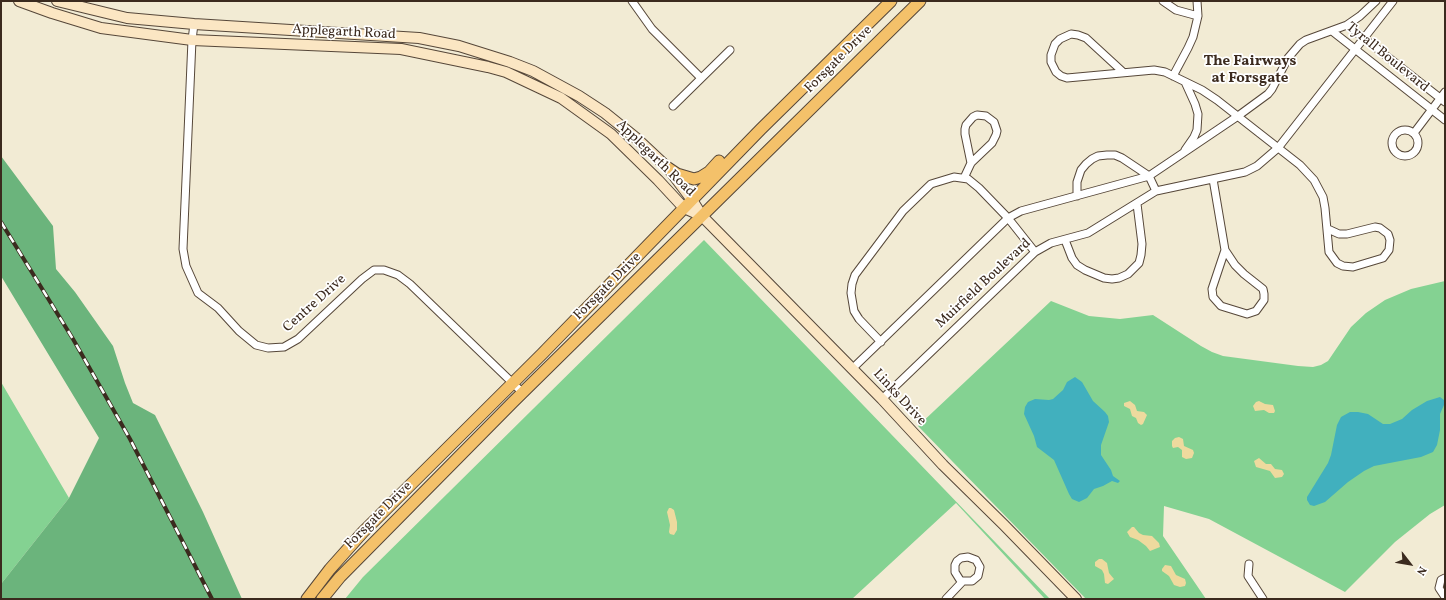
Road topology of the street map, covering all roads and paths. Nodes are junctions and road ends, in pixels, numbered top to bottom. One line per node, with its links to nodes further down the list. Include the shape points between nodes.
1 (19, 1): 15 (main road, Applegarth Road, via 101,28)
2 (57, 1): 11 (main road, Applegarth Road, via 127,18)
3 (632, 1): 20 (street, via 652,29)
4 (891, 1): 27 (main road, Forsgate Drive)
5 (920, 1): 41 (main road, Forsgate Drive)
6 (1163, 1): 10 (street, via 1176,10)
7 (1197, 1): 10 (street)
8 (1376, 1): 12 (street, Muirfield Boulevard)
9 (1393, 1): 14 (street, Muirfield Boulevard)
10 (1198, 16): 19 (street, via 1188,48)
11 (194, 24): 15 (street, Centre Drive); 32 (main road, Applegarth Road, via 419,38 459,46 533,71 579,96 636,138)
12 (1347, 24): 13 (street, Muirfield Boulevard); 14 (street, Tyrall Boulevard)
13 (1332, 31): 16 (street, Tyrall Boulevard); 25 (street, Muirfield Boulevard, via 1300,44 1288,58 1268,94)
14 (1364, 38): 16 (street, Muirfield Boulevard); 23 (street, Tyrall Boulevard)
15 (192, 40): 40 (main road, Applegarth Road, via 402,49 506,72 560,98 611,134); 49 (street, Centre Drive, via 183,249 186,266 198,293 218,308 239,332 256,345 268,348 284,347 298,339 362,279 374,270 384,270 398,275 410,284)
16 (1355, 49): 23 (street, Tyrall Boulevard); 29 (street, Muirfield Boulevard)
17 (730, 50): 20 (street)
18 (1123, 72): 18 (street, via 1086,38 1078,35 1072,34 1060,39 1050,55 1056,72 1067,78); 19 (street, via 1154,70)
19 (1173, 76): 21 (street)
20 (701, 78): 24 (street)
21 (1185, 82): 25 (street, via 1217,100); 30 (street, via 1198,114 1197,130)
22 (1445, 92): 23 (street)
23 (1438, 104): 26 (street, Tyrall Boulevard); 28 (street)
24 (674, 106)
25 (1238, 116): 29 (street); 30 (street, Muirfield Boulevard)
26 (1445, 120)
27 (761, 129): 32 (main road, via 734,147 701,177 687,178); 38 (main road, Forsgate Drive)
28 (1414, 133)
29 (1278, 148): 35 (street, Muirfield Boulevard, via 1257,166 1245,172); 43 (street, via 1308,173 1319,187)
30 (1183, 154): 33 (street, Muirfield Boulevard)
31 (971, 163): 31 (street, via 996,135 994,122 986,116 972,117 966,125 965,134); 34 (street)
32 (668, 168): 38 (main road, Applegarth Road)
33 (1149, 176): 36 (street); 37 (street, Muirfield Boulevard); 37 (street, via 1122,158 1098,156 1081,170 1077,182)
34 (964, 178): 42 (street, via 979,188); 47 (street, via 954,177 937,181 923,190 903,211 855,275 850,293 854,311)
35 (1213, 179): 36 (street, Muirfield Boulevard); 45 (street)
36 (1156, 191): 39 (street, Muirfield Boulevard)
37 (1077, 196): 42 (street, Muirfield Boulevard, via 1021,211)
38 (692, 200): 40 (main road, Forsgate Drive); 41 (main road, Applegarth Road)
39 (1137, 204): 44 (street, Muirfield Boulevard, via 1088,233); 44 (street, via 1141,255 1139,263 1128,274 1112,279 1084,270 1072,258)
40 (684, 208): 41 (main road, Applegarth Road); 49 (main road, Forsgate Drive)
41 (702, 216): 48 (main road, Links Drive); 50 (main road, Forsgate Drive)
42 (1008, 218): 46 (street); 47 (street, Muirfield Boulevard)
43 (1328, 229): 43 (street, via 1329,252 1337,263 1343,266 1352,267 1383,258 1389,250 1388,234 1380,228 1347,234 1339,234)
44 (1065, 240): 46 (street, Muirfield Boulevard, via 1051,243)
45 (1225, 250): 45 (street, via 1212,289 1213,297 1221,306 1247,314 1256,311 1264,300 1262,289 1235,265)
46 (1035, 252): 51 (street, Muirfield Boulevard)
47 (881, 342): 48 (street, Muirfield Boulevard)
48 (852, 369): 51 (main road, Links Drive)
49 (512, 384): 50 (street, Centre Drive); 56 (main road, Forsgate Drive, via 363,532)
50 (523, 393): 57 (main road, Forsgate Drive, via 340,577)
51 (882, 399): 59 (main road, Links Drive, via 943,465)
52 (1249, 564): 60 (street, via 1248,576)
53 (1445, 578): 55 (street, via 1441,580 1439,588)
54 (960, 580): 58 (street, via 955,572 957,561 964,557 976,560 980,567 978,576 972,581 963,581)
55 (1445, 597)
56 (307, 599)
57 (322, 599)
58 (946, 599)
59 (1076, 599)
60 (1263, 599)

